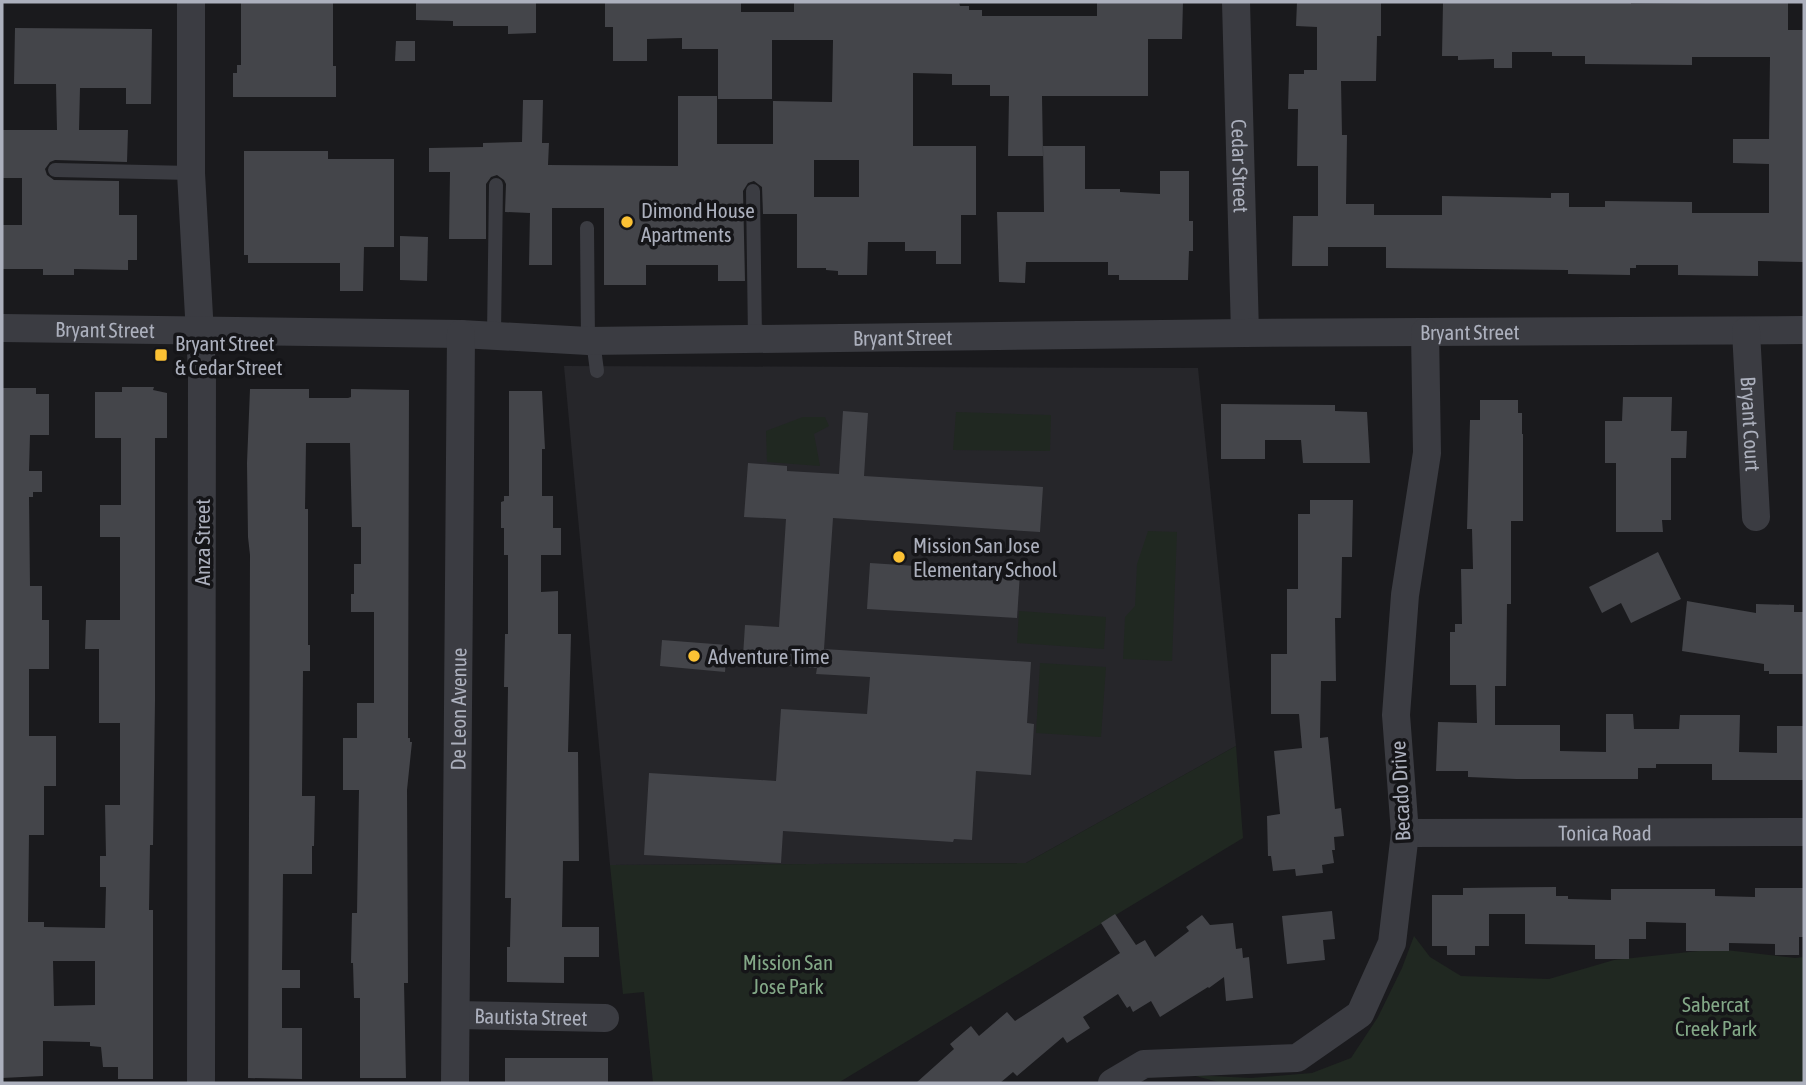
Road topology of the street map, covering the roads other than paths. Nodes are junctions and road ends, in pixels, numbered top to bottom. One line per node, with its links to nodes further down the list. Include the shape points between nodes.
1 (191, 2): 4 (street, Anza Street)
2 (1236, 2): 13 (street, Cedar Street)
3 (55, 170): 4 (lane)
4 (191, 173): 10 (street, Anza Street)
5 (496, 184): 15 (lane)
6 (753, 191): 16 (lane)
7 (587, 228): 17 (lane)
8 (2, 328): 10 (street, Bryant Street)
9 (1804, 330): 11 (street, Bryant Street)
10 (199, 331): 14 (street, Bryant Street); 24 (street, Anza Street)
11 (1746, 331): 12 (street, Bryant Street); 19 (street, Bryant Court)
12 (1425, 332): 13 (street, Bryant Street); 21 (street, Becado Drive, via 1427,453 1405,595 1396,715)
13 (1245, 333): 16 (street, Bryant Street)
14 (461, 334): 15 (street, Bryant Street); 22 (street, De Leon Avenue)
15 (494, 335): 17 (street, Bryant Street)
16 (755, 339): 17 (street, Bryant Street)
17 (591, 341): 18 (lane)
18 (597, 371)
19 (1756, 517)
20 (1804, 832): 21 (street, Tonica Road)
21 (1405, 833): 26 (street, Becado Drive, via 1392,943 1360,1014 1297,1058 1144,1064)
22 (456, 1016): 23 (street, Bautista Street); 25 (street, De Leon Avenue)
23 (605, 1018)
24 (201, 1083)
25 (455, 1083)
26 (1112, 1083)

